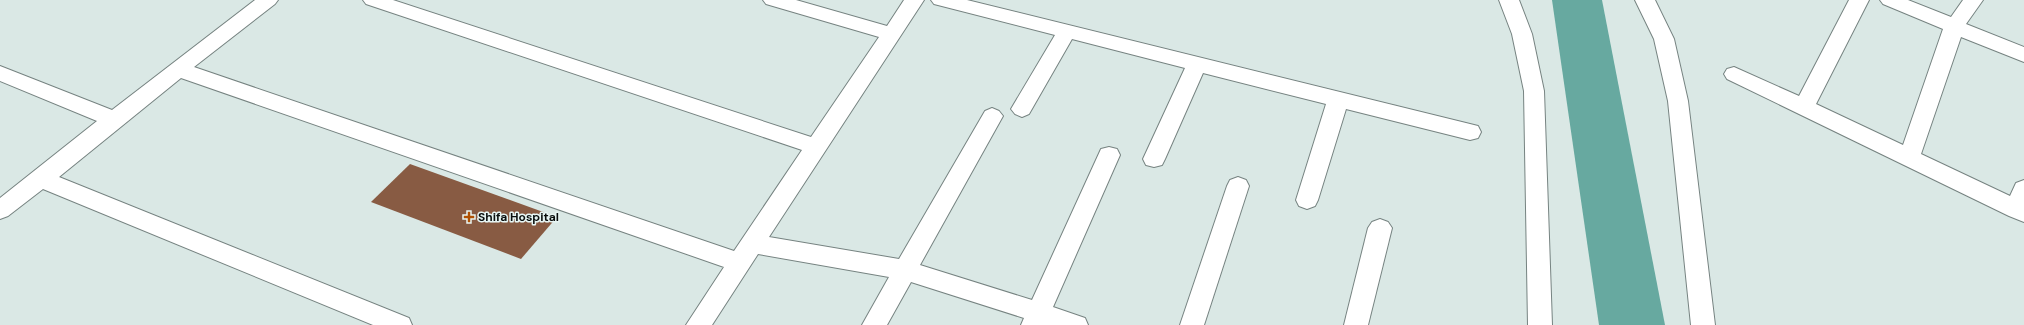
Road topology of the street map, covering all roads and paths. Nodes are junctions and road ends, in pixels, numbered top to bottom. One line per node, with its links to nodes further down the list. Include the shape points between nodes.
1 (268, 0): 16 (street)
2 (373, 0): 25 (street)
3 (773, 0): 13 (street)
4 (914, 0): 13 (street)
5 (941, 0): 12 (street)
6 (1509, 0): 46 (street, via 1522,34 1534,91)
7 (1645, 0): 47 (street, via 1664,39 1678,101)
8 (1859, 0): 20 (street)
9 (1890, 0): 11 (street)
10 (1973, 0): 11 (street)
11 (1954, 27): 14 (street); 27 (street)
12 (1067, 31): 15 (street); 21 (street)
13 (892, 34): 25 (street)
14 (2024, 55)
15 (1198, 64): 19 (street); 28 (street)
16 (180, 70): 23 (street); 37 (street)
17 (0, 73): 23 (street)
18 (1734, 74): 20 (street)
19 (1338, 99): 24 (street); 32 (street)
20 (1804, 108): 27 (street)
21 (1022, 109)
22 (992, 116): 38 (street)
23 (114, 119): 29 (street)
24 (1470, 132)
25 (817, 147): 36 (street)
26 (1109, 155): 39 (street)
27 (1909, 158): 34 (street)
28 (1154, 159)
29 (41, 179): 33 (street); 40 (street)
30 (1238, 186): 44 (street)
31 (2024, 189): 34 (street)
32 (1307, 200)
33 (0, 210)
34 (2020, 212)
35 (1380, 228): 45 (street)
36 (751, 243): 37 (street); 38 (street)
37 (738, 262): 41 (street)
38 (905, 270): 39 (street); 42 (street)
39 (1035, 319): 43 (street)
40 (400, 325)
41 (698, 325)
42 (874, 325)
43 (1076, 325)
44 (1192, 325)
45 (1356, 325)
46 (1540, 325)
47 (1703, 325)

